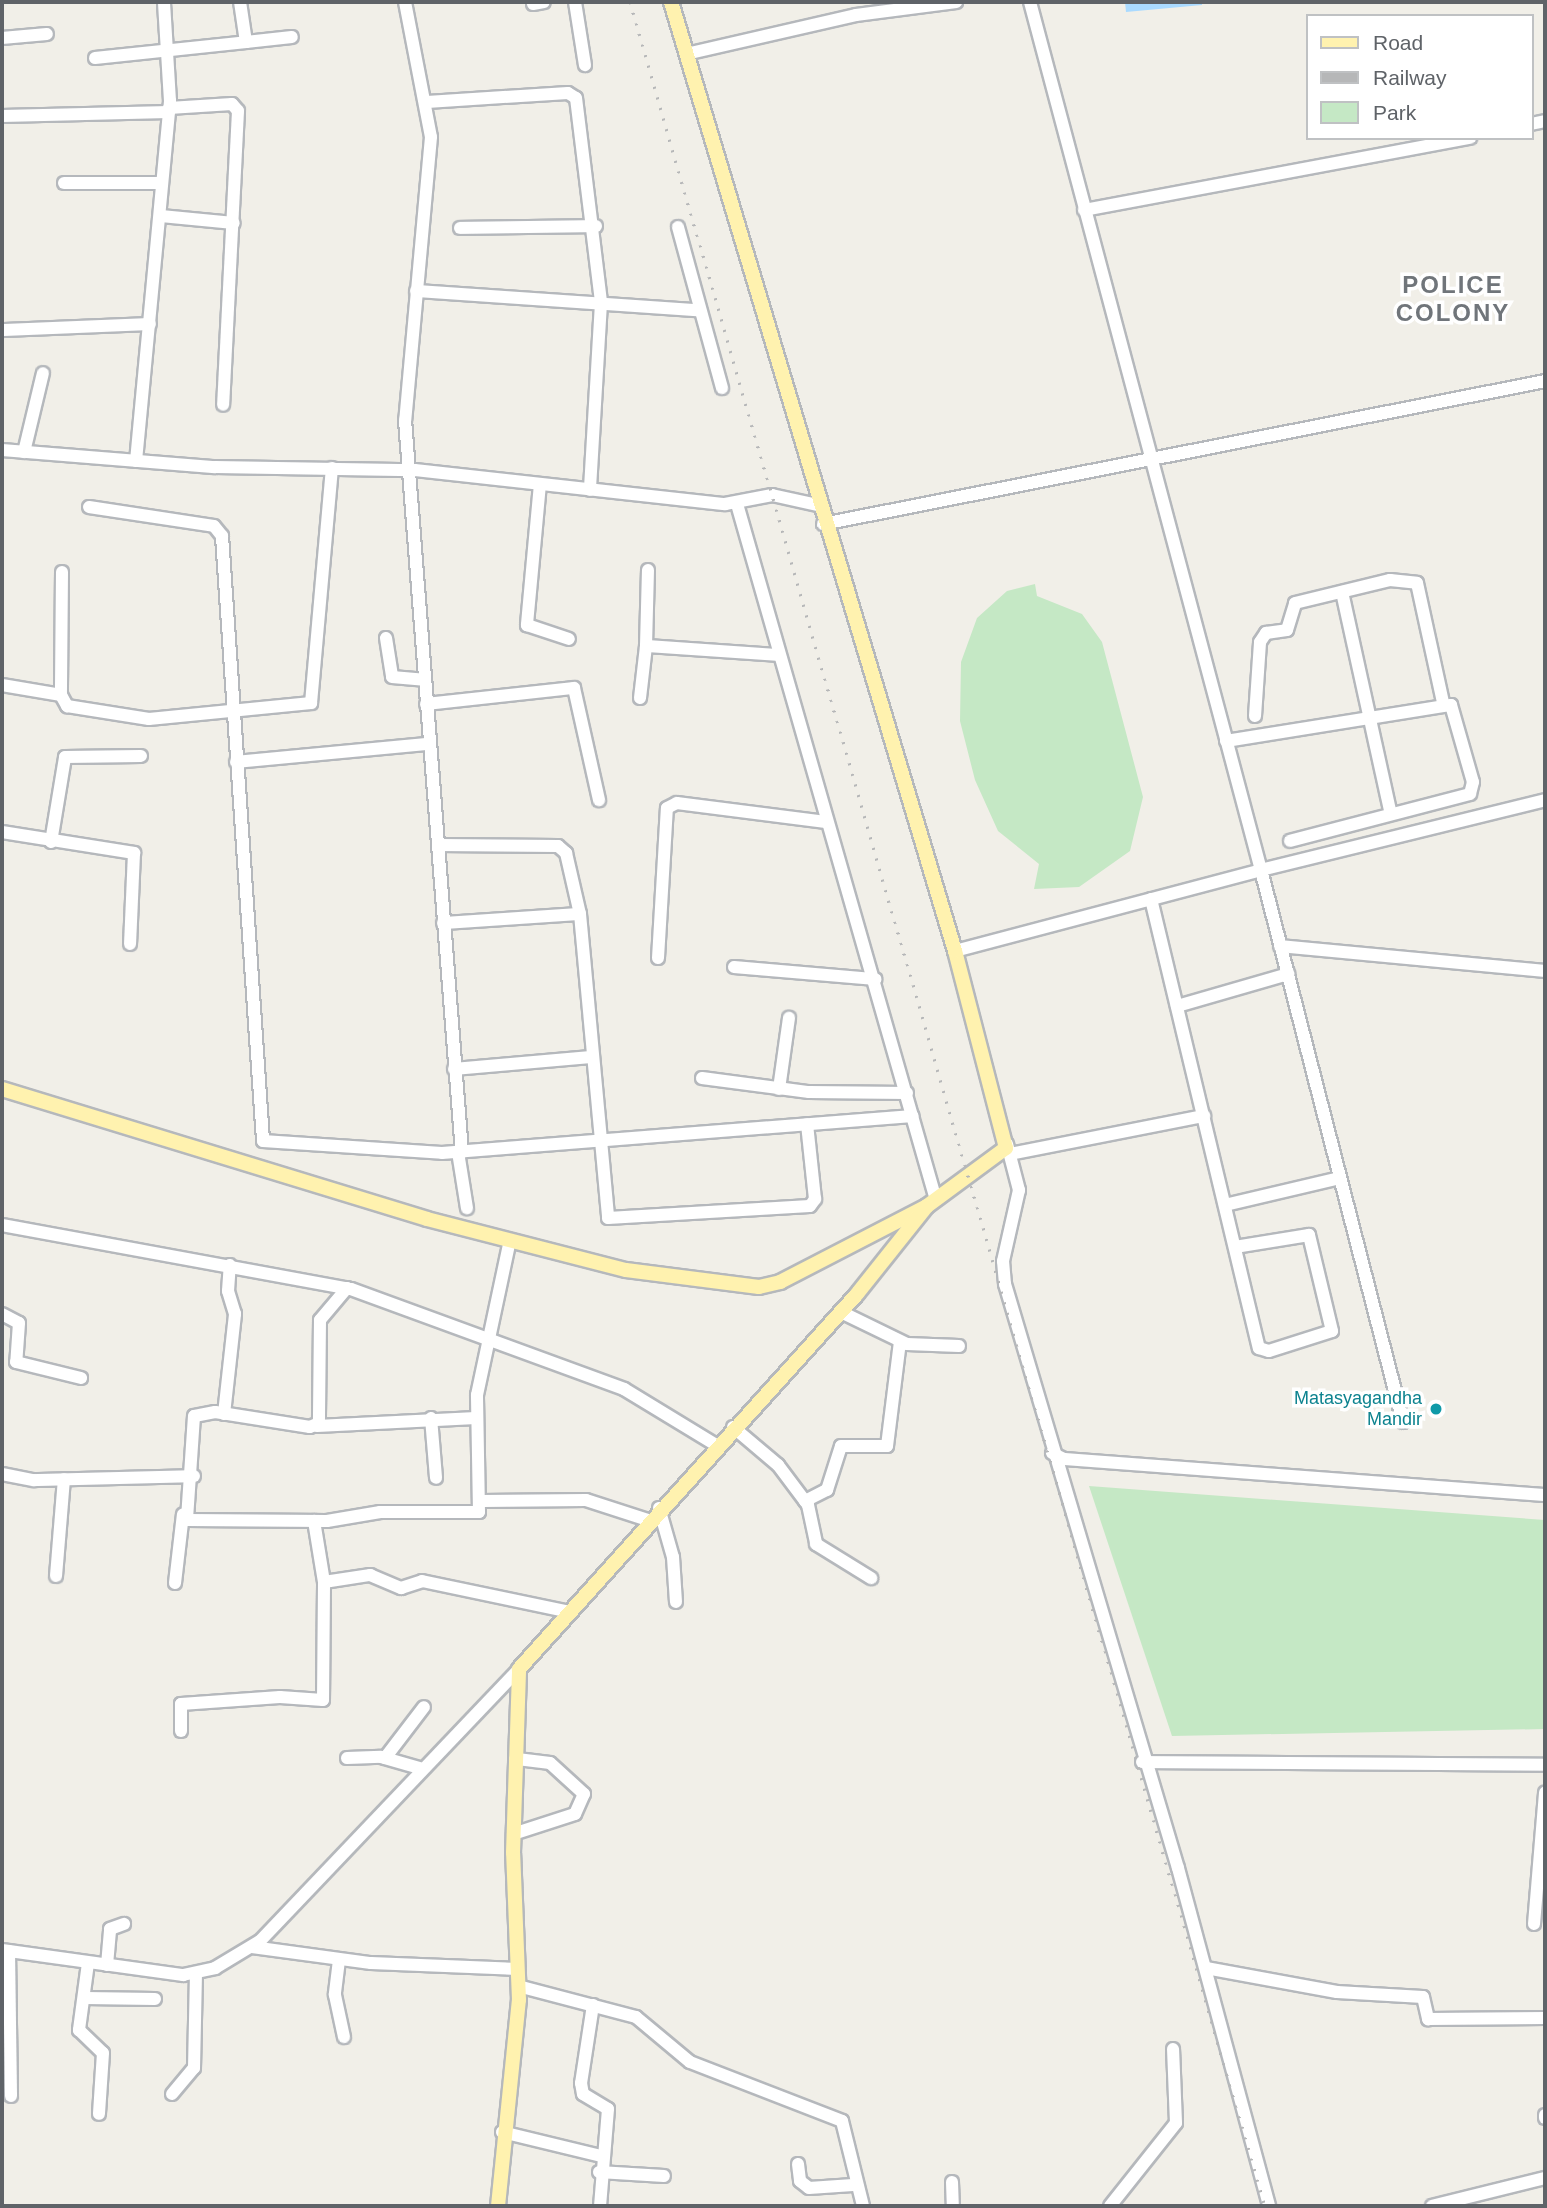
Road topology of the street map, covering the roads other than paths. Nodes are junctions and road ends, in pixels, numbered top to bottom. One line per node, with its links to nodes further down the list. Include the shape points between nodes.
1 (164, 2): 12 (street)
2 (240, 2): 11 (street)
3 (405, 2): 16 (street)
4 (575, 2): 15 (street)
5 (671, 2): 13 (main road)
6 (956, 2): 13 (street, via 856,15)
7 (1030, 2): 22 (street)
8 (47, 34): 10 (street)
9 (292, 37): 11 (street)
10 (2, 38)
11 (246, 42): 12 (street)
12 (168, 52): 14 (street); 17 (street)
13 (686, 54): 46 (main road)
14 (95, 58)
15 (585, 65)
16 (427, 102): 25 (street, via 573,94); 28 (street, via 431,137)
17 (169, 110): 18 (street); 21 (street); 24 (street, via 236,106)
18 (2, 116)
19 (1459, 140): 22 (street)
20 (64, 183): 21 (street)
21 (162, 183): 23 (street)
22 (1084, 210): 39 (street)
23 (161, 216): 24 (street); 31 (street)
24 (234, 223): 36 (street)
25 (596, 226): 26 (street); 29 (street)
26 (460, 228)
27 (678, 228): 30 (street)
28 (416, 291): 29 (street); 42 (street, via 405,420)
29 (601, 303): 30 (street); 44 (street)
30 (698, 310): 35 (street)
31 (150, 324): 32 (street); 40 (street)
32 (2, 330)
33 (43, 373): 38 (street)
34 (1545, 381): 39 (street)
35 (722, 388)
36 (223, 405)
37 (2, 450): 38 (street)
38 (24, 452): 40 (street)
39 (1152, 456): 48 (street); 65 (street)
40 (136, 461): 41 (street)
41 (332, 468): 42 (street); 62 (street, via 314,700)
42 (411, 470): 43 (street); 56 (street)
43 (540, 484): 44 (street); 53 (street, via 527,625)
44 (590, 490): 45 (street)
45 (737, 504): 46 (street, via 772,495); 55 (street)
46 (817, 505): 48 (main road)
47 (89, 507): 62 (street, via 220,530)
48 (823, 524): 83 (main road)
49 (648, 570): 54 (street)
50 (62, 572): 58 (street)
51 (1342, 592): 60 (street, via 1390,580 1417,583); 63 (street); 64 (street, via 1295,603 1287,630 1263,637)
52 (386, 638): 56 (street, via 392,677)
53 (569, 639)
54 (646, 646): 55 (street); 59 (street)
55 (778, 655): 72 (street)
56 (424, 680): 61 (street)
57 (2, 685): 58 (street)
58 (61, 695): 62 (street, via 74,710 131,718)
59 (640, 698)
60 (1443, 702): 63 (street); 71 (street, via 1451,705 1473,789)
61 (426, 704): 66 (street); 69 (street, via 573,688)
62 (233, 709): 68 (street)
63 (1367, 715): 65 (street); 71 (street)
64 (1255, 716)
65 (1226, 741): 77 (street)
66 (428, 744): 68 (street); 76 (street)
67 (141, 756): 75 (street, via 65,757)
68 (236, 762): 102 (street, via 260,1137 299,1147)
69 (599, 800)
70 (1545, 800): 77 (street)
71 (1391, 814): 74 (street)
72 (826, 822): 84 (street, via 672,804 662,827); 88 (street)
73 (2, 832): 75 (street)
74 (1290, 841)
75 (51, 842): 81 (street, via 134,853)
76 (438, 845): 79 (street, via 558,846 570,864); 80 (street)
77 (1261, 870): 78 (street); 82 (street)
78 (1151, 899): 83 (street); 89 (street)
79 (580, 914): 80 (street); 91 (street)
80 (443, 923): 92 (street)
81 (130, 944)
82 (1280, 946): 86 (street); 87 (street)
83 (955, 951): 101 (main road)
84 (658, 958)
85 (734, 967): 88 (street)
86 (1545, 971)
87 (1288, 974): 89 (street); 103 (street)
88 (875, 979): 96 (street)
89 (1177, 1006): 98 (street)
90 (789, 1018): 95 (street)
91 (590, 1057): 92 (street); 100 (street)
92 (454, 1069): 102 (street)
93 (702, 1078): 95 (street)
94 (2, 1089): 108 (main road, via 159,1141)
95 (779, 1089): 96 (street)
96 (907, 1093): 97 (street)
97 (913, 1116): 99 (street); 104 (street)
98 (1204, 1116): 101 (street); 105 (street)
99 (807, 1124): 100 (street); 100 (street, via 815,1199 810,1206 633,1221 605,1215)
100 (597, 1141): 102 (street)
101 (1009, 1149): 104 (main road); 125 (street, via 1019,1206 1003,1273)
102 (460, 1152): 106 (street)
103 (1340, 1178): 105 (street); 121 (street)
104 (931, 1203): 108 (main road, via 780,1282 760,1287 626,1270); 112 (main road)
105 (1225, 1205): 109 (street)
106 (467, 1208)
107 (2, 1224): 110 (street)
108 (510, 1240): 114 (street)
109 (1235, 1247): 109 (street, via 1261,1351 1332,1331 1309,1235)
110 (230, 1265): 111 (street); 118 (street, via 228,1291 234,1314)
111 (347, 1288): 114 (street); 122 (street, via 320,1320)
112 (841, 1312): 115 (street); 123 (main road)
113 (2, 1314): 117 (street, via 19,1323 16,1362)
114 (487, 1337): 120 (street); 124 (street, via 624,1389)
115 (900, 1342): 116 (street); 132 (street, via 887,1446 841,1446 827,1490)
116 (960, 1346)
117 (81, 1378)
118 (224, 1413): 122 (street); 127 (street, via 194,1416)
119 (431, 1418): 120 (street); 122 (street); 128 (street)
120 (476, 1418): 131 (street)
121 (1403, 1422)
122 (317, 1426)
123 (733, 1427): 124 (main road); 132 (street, via 778,1465)
124 (716, 1445): 133 (main road)
125 (1052, 1453): 130 (street, via 1064,1459); 149 (street)
126 (2, 1474): 129 (street)
127 (194, 1476): 129 (street); 134 (street)
128 (436, 1478)
129 (64, 1479): 137 (street)
130 (1545, 1494)
131 (482, 1501): 135 (street, via 586,1500); 136 (street, via 470,1514 383,1512)
132 (805, 1502): 138 (street, via 816,1544)
133 (659, 1508): 135 (main road); 141 (street, via 673,1557)
134 (183, 1514): 136 (street, via 192,1521); 140 (street)
135 (648, 1520): 142 (main road)
136 (314, 1521): 139 (street)
137 (56, 1576)
138 (871, 1578)
139 (324, 1582): 142 (street, via 370,1575 401,1588 422,1581); 145 (street, via 323,1700 181,1704)
140 (175, 1583)
141 (676, 1602)
142 (566, 1611): 143 (main road)
143 (519, 1669): 148 (main road); 151 (street)
144 (424, 1707): 147 (street)
145 (181, 1731)
146 (347, 1758): 147 (street)
147 (385, 1758): 151 (street)
148 (515, 1759): 153 (main road); 153 (street, via 551,1763 584,1794 575,1814)
149 (1142, 1762): 150 (street); 162 (street)
150 (1545, 1765)
151 (419, 1768): 157 (street)
152 (1545, 1792): 154 (street)
153 (513, 1834): 163 (main road)
154 (1542, 1863): 156 (street)
155 (124, 1924): 161 (street, via 110,1929)
156 (1534, 1924)
157 (252, 1947): 159 (street); 164 (street)
158 (5, 1951): 160 (street); 173 (street)
159 (339, 1960): 163 (street); 170 (street, via 335,1996)
160 (88, 1963): 161 (street); 166 (street)
161 (107, 1965): 164 (street)
162 (1206, 1968): 169 (street, via 1337,1992 1423,1997 1428,2019); 188 (street)
163 (518, 1969): 165 (main road)
164 (197, 1974): 172 (street, via 196,2060 189,2082)
165 (518, 1986): 168 (street); 175 (main road, via 516,2057)
166 (85, 1998): 167 (street); 174 (street, via 79,2030 103,2053)
167 (155, 1999)
168 (593, 2005): 176 (street, via 581,2083 586,2097 606,2104); 182 (street, via 647,2022 690,2062 842,2121)
169 (1545, 2018)
170 (344, 2037)
171 (1173, 2049): 187 (street, via 1176,2123)
172 (172, 2094)
173 (11, 2096)
174 (99, 2114)
175 (502, 2132): 176 (street); 183 (main road)
176 (601, 2156): 178 (street)
177 (798, 2164): 182 (street, via 800,2181 809,2188)
178 (599, 2172): 179 (street); 184 (street)
179 (664, 2176)
180 (1545, 2178): 189 (street)
181 (952, 2182): 186 (street)
182 (853, 2185): 185 (street)
183 (498, 2206)
184 (600, 2206)
185 (863, 2206)
186 (953, 2206)
187 (1110, 2206)
188 (1269, 2206)
189 (1432, 2206)

